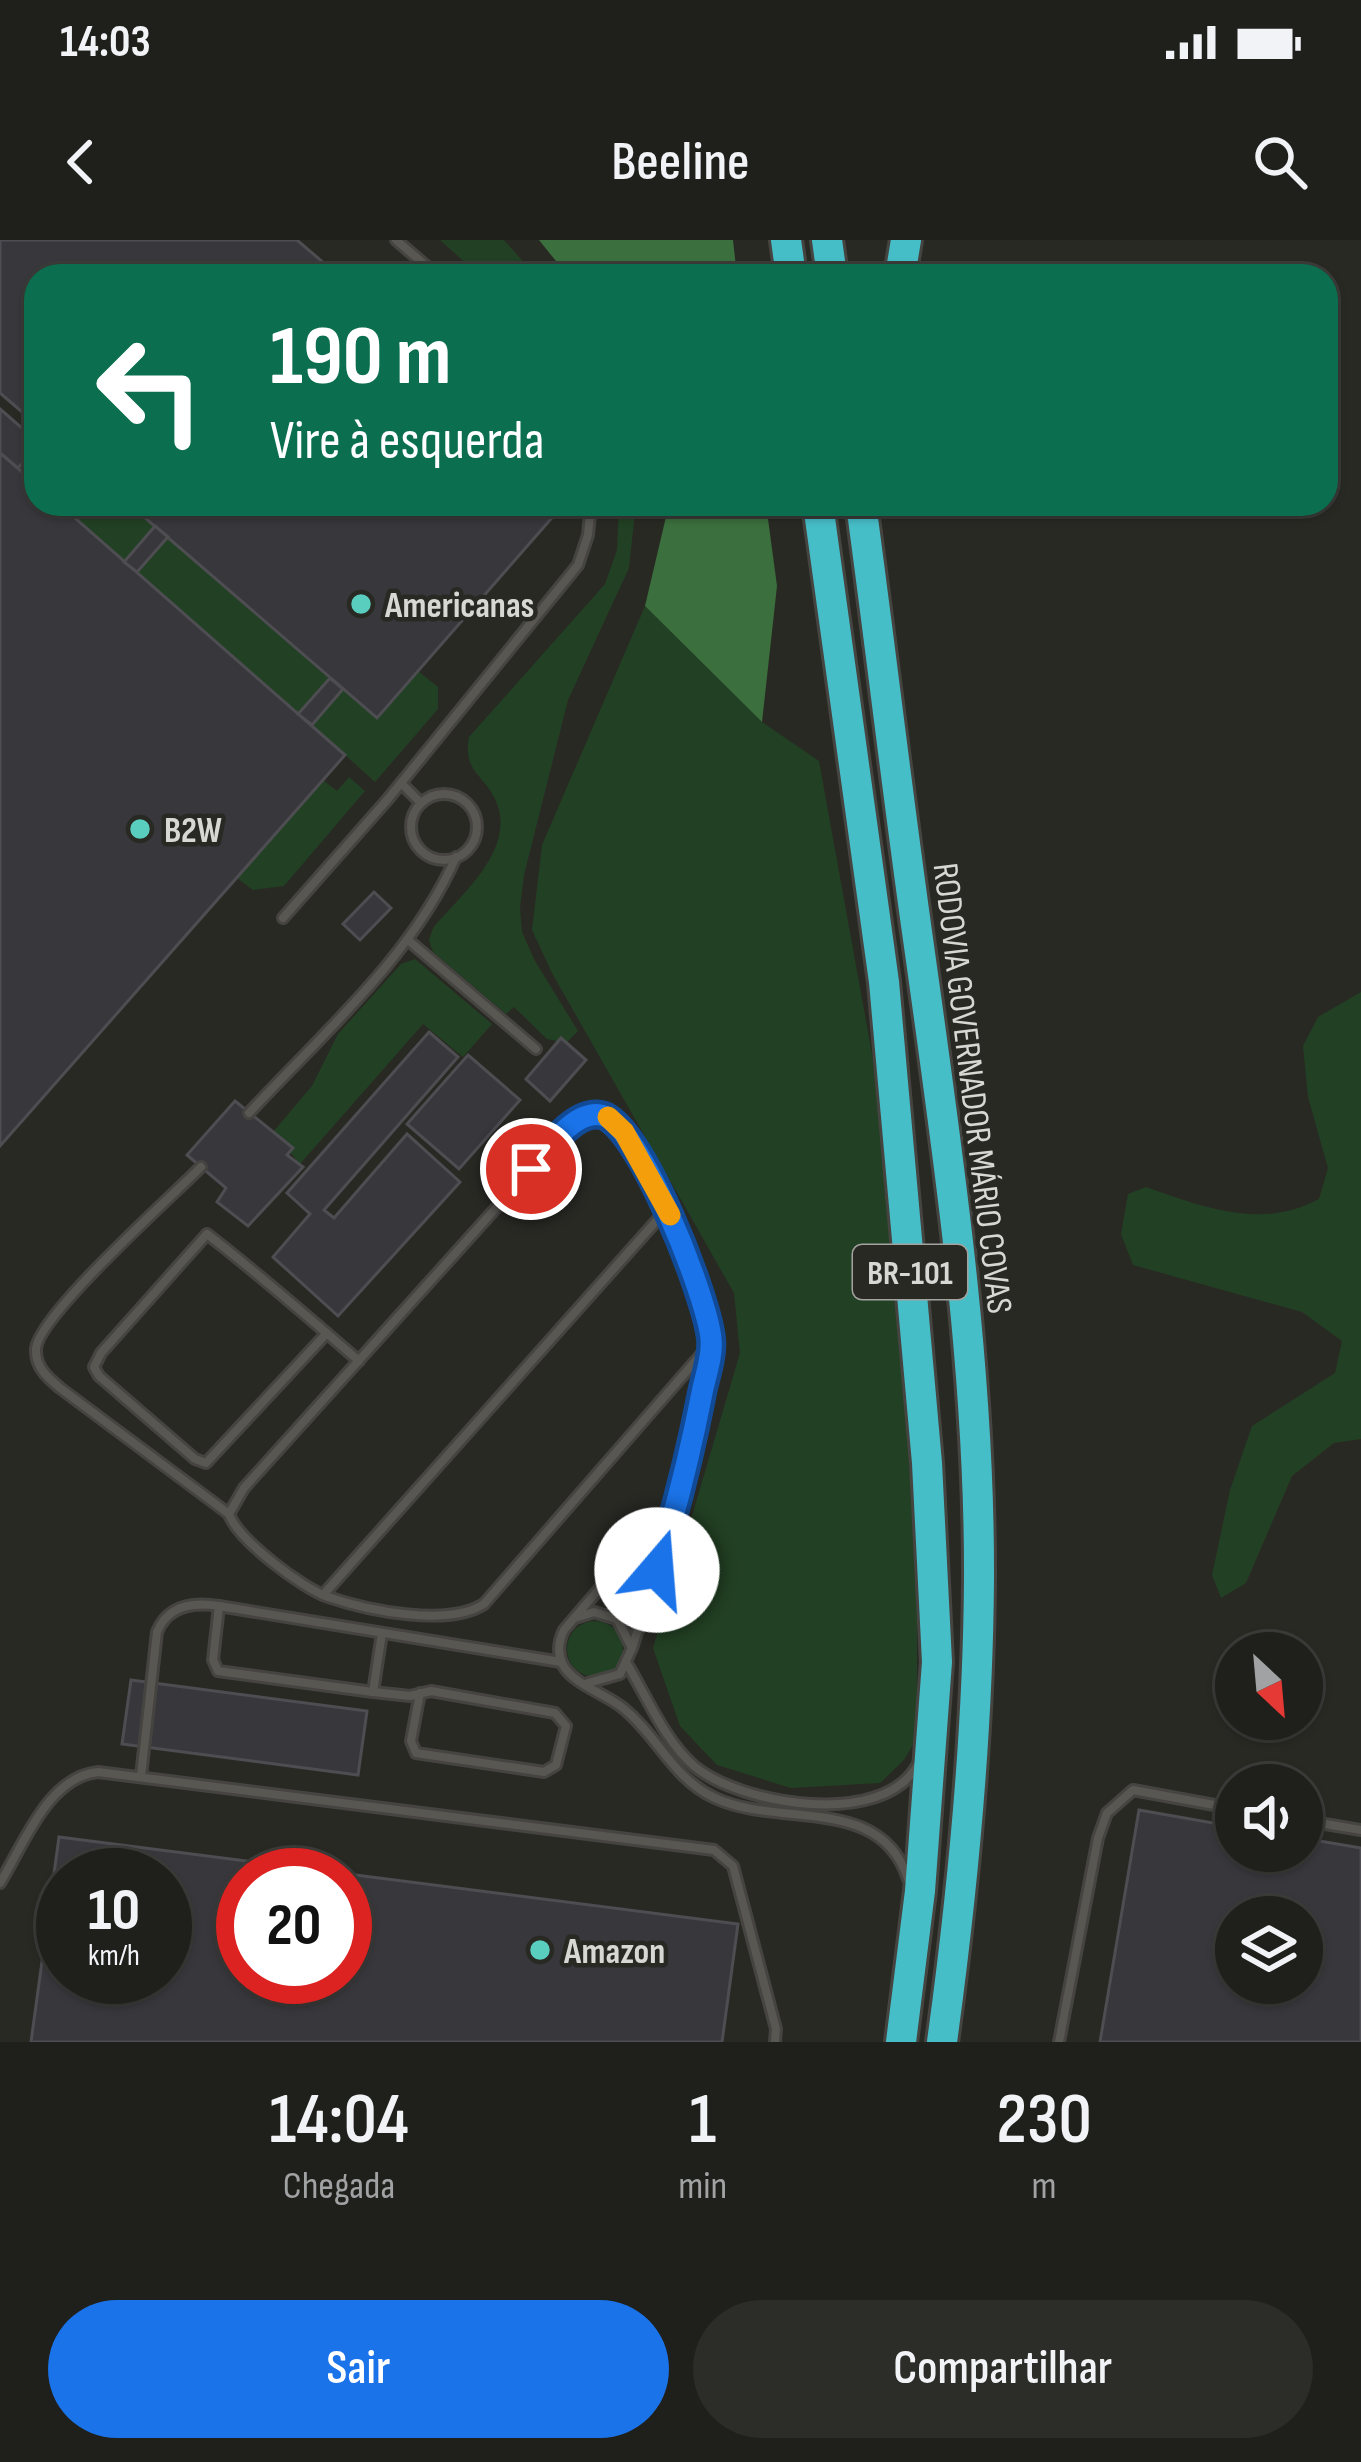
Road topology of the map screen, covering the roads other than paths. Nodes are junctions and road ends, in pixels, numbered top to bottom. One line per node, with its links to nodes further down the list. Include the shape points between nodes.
1 (396, 240): 2 (lane)
2 (424, 264)
3 (589, 516): 8 (lane, via 578,565)
4 (820, 516): 32 (highway, BR-101, via 884,982 927,1463 937,1662)
5 (863, 516): 7 (highway, RODOVIA GOVERNADOR MÁRIO COVAS / BR-101)
6 (878, 516): 7 (highway)
7 (874, 596): 41 (highway, RODOVIA GOVERNADOR MÁRIO COVAS / BR-101, via 950,1181 976,1489 974,1739)
8 (401, 783): 9 (lane); 11 (lane)
9 (421, 802): 10 (lane, via 410,826 420,850); 10 (lane, via 458,796 475,814 474,840)
10 (456, 857): 12 (lane)
11 (283, 918)
12 (408, 940): 13 (lane); 14 (lane)
13 (536, 1049)
14 (249, 1113)
15 (201, 1167): 21 (lane, via 61,1307 36,1351 60,1388)
16 (667, 1209): 18 (lane); 19 (lane, via 617,1124 602,1115 581,1119); 22 (lane)
17 (327, 1334): 17 (lane, via 208,1234 94,1367 206,1462); 19 (lane)
18 (712, 1342): 20 (lane); 22 (lane, via 484,1604 454,1618)
19 (359, 1360): 21 (lane)
20 (682, 1492): 24 (lane); 26 (lane)
21 (229, 1514): 22 (lane, via 242,1538)
22 (323, 1595)
23 (219, 1606): 25 (lane); 30 (lane, via 218,1671); 33 (lane, via 188,1606 162,1619)
24 (571, 1621): 26 (lane, via 606,1613 626,1628); 27 (lane, via 559,1640)
25 (382, 1633): 27 (lane); 30 (lane)
26 (632, 1648): 28 (lane)
27 (561, 1662): 29 (lane)
28 (627, 1664): 29 (lane, via 609,1681); 32 (lane, via 693,1765 755,1798 841,1804 879,1796 914,1772)
29 (587, 1683): 38 (lane, via 636,1720 688,1783 716,1799 864,1825 881,1836 907,1872)
30 (373, 1691): 31 (lane)
31 (420, 1694): 31 (lane, via 416,1753 544,1772 556,1766 566,1726 555,1713)
32 (932, 1736): 38 (highway, BR-101)
33 (141, 1776): 37 (lane, via 98,1772 68,1781); 39 (lane, via 725,1855)
34 (1215, 1805): 42 (lane, via 1133,1790 1108,1813)
35 (1323, 1824): 36 (lane)
36 (1361, 1830)
37 (0, 1882)
38 (917, 1913): 40 (highway, BR-101)
39 (775, 2042)
40 (901, 2042)
41 (942, 2042)
42 (1059, 2042)

